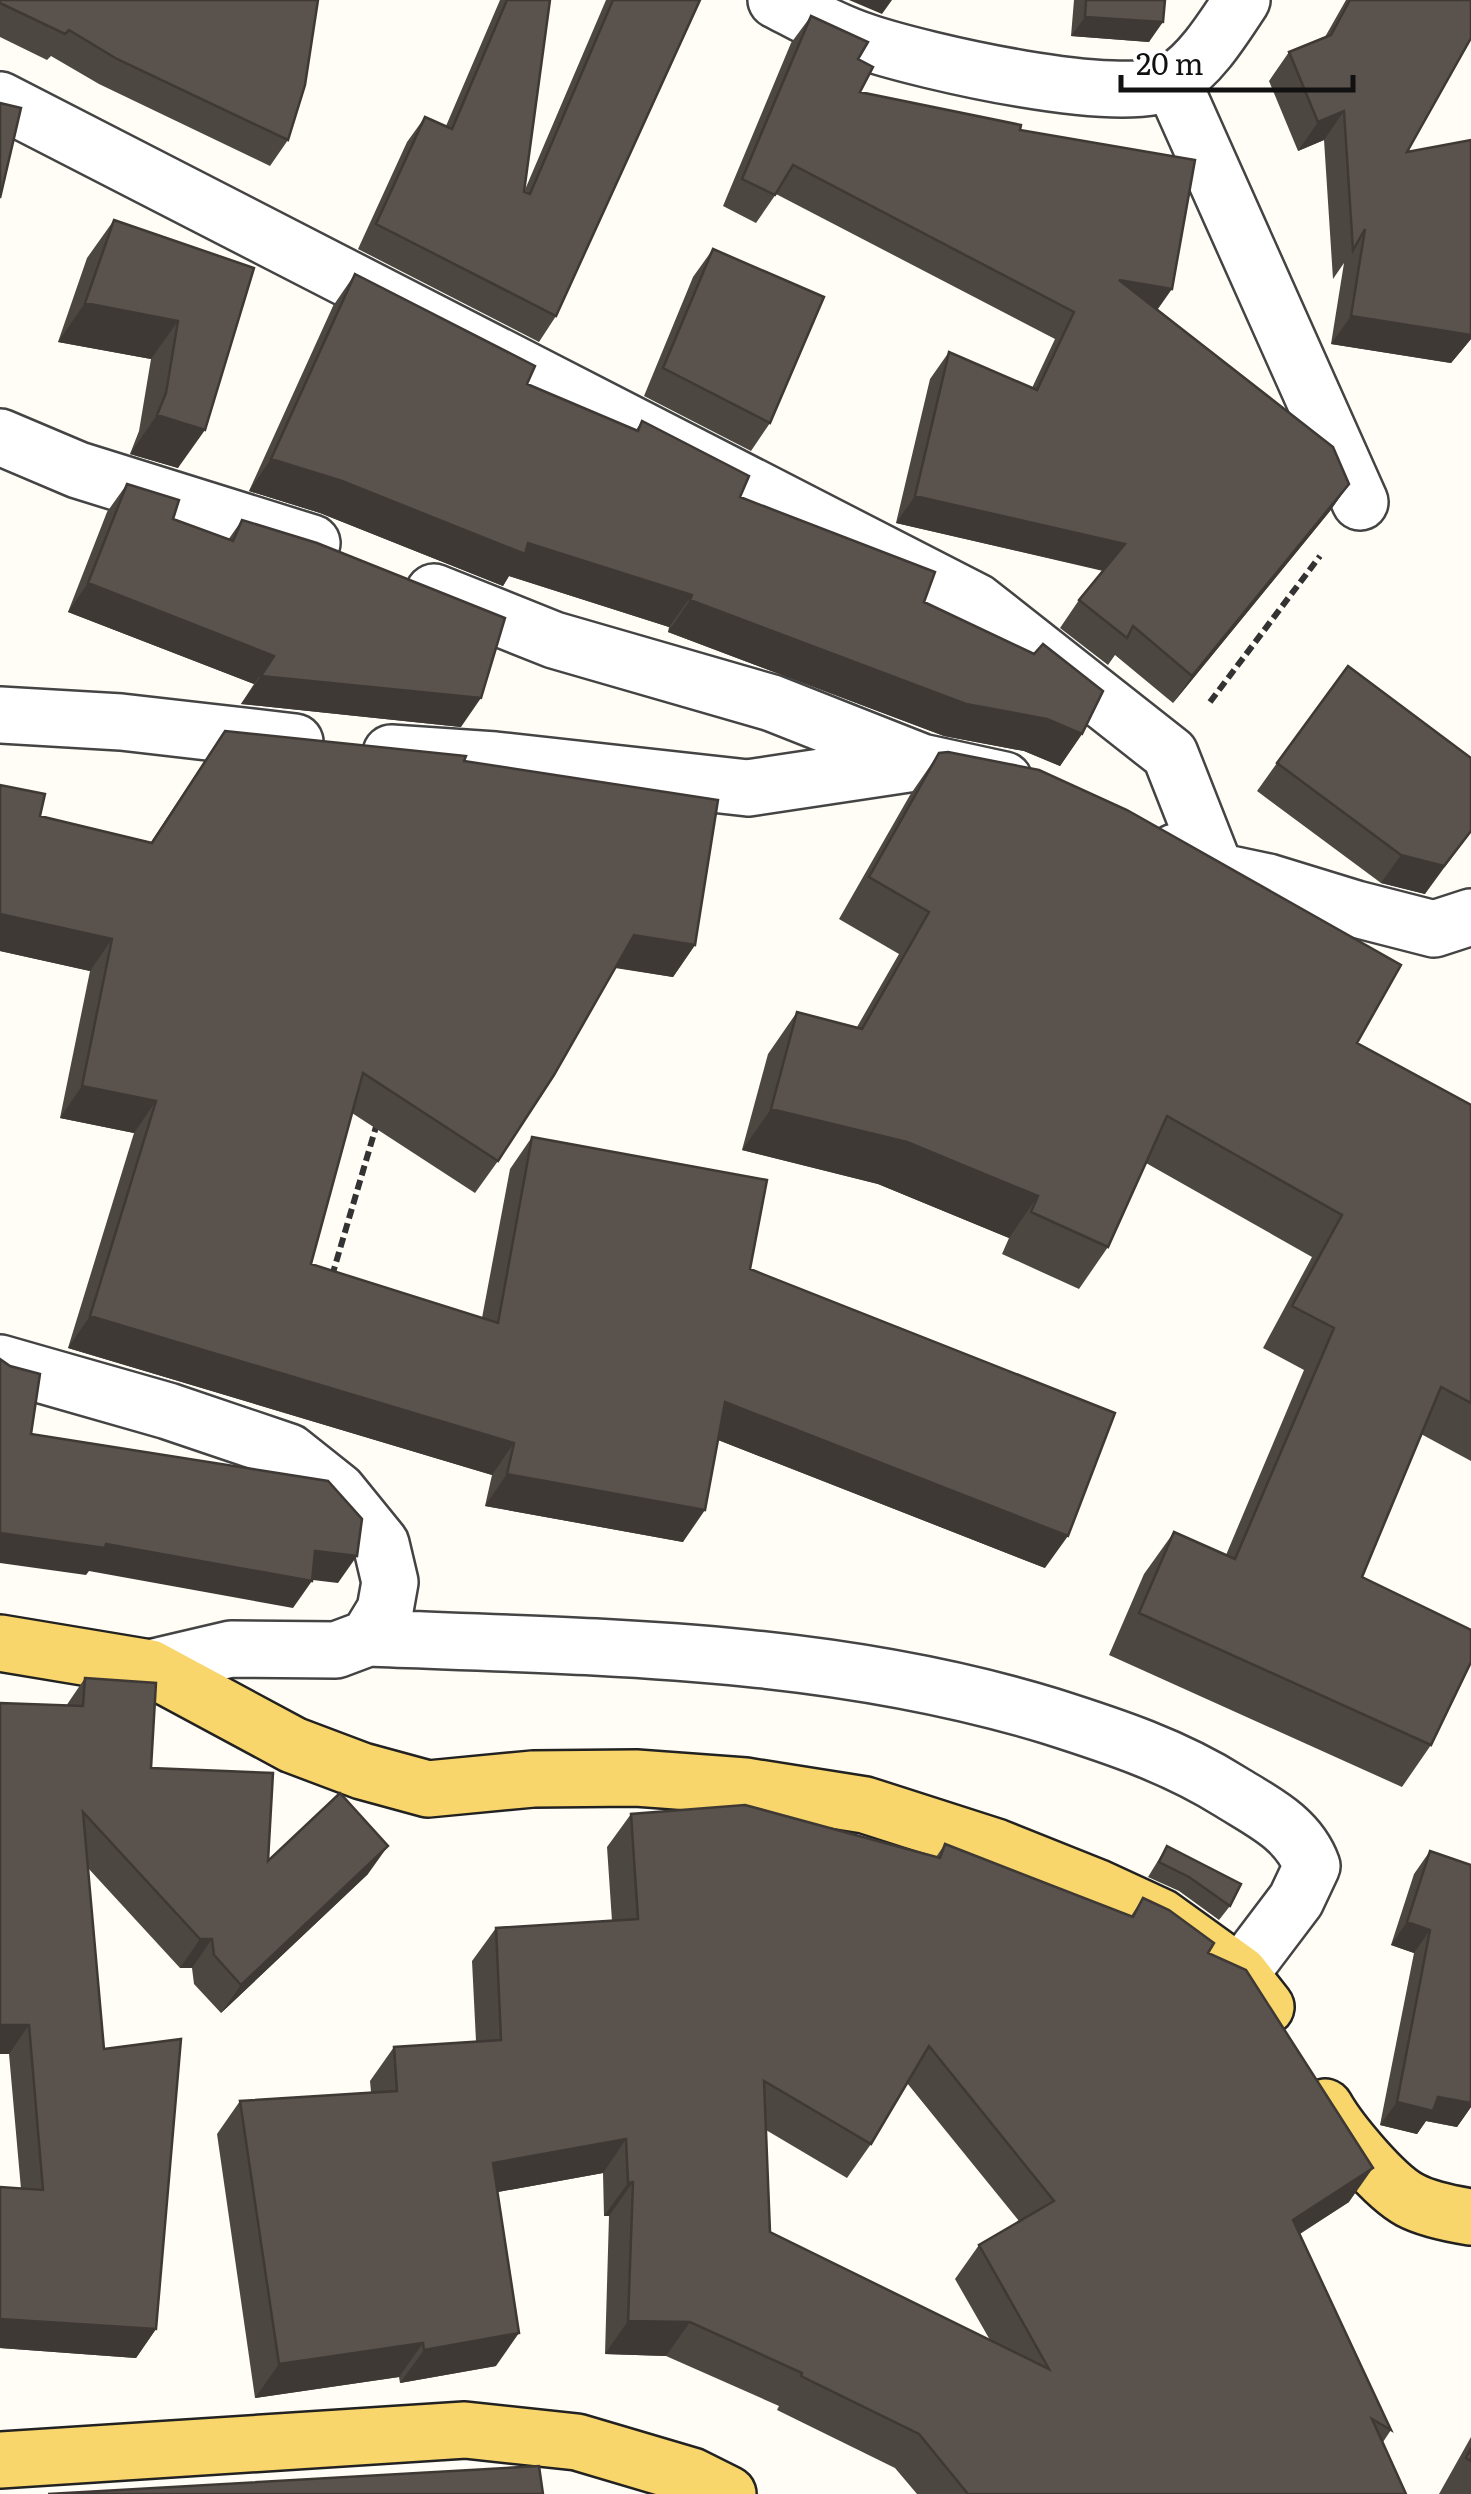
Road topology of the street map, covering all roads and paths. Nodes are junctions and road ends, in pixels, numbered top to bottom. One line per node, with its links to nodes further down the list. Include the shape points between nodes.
1 (776, 0): 3 (street, via 862,41 923,60 1102,90)
2 (1242, 0): 3 (street, via 1214,43)
3 (1172, 81): 6 (street)
4 (0, 100): 8 (street, via 977,602)
5 (0, 437): 9 (street, via 78,470 308,542 554,640 772,703)
6 (1360, 502): 8 (path)
7 (0, 715): 9 (street, via 748,788)
8 (1170, 754): 12 (street)
9 (921, 762): 10 (street, via 1020,782)
10 (1055, 798)
11 (1126, 830): 12 (street)
12 (1216, 871): 13 (street, via 1434,928)
13 (1471, 918)
14 (378, 1119): 15 (path)
15 (331, 1278)
16 (0, 1363): 17 (street, via 289,1452 338,1491 381,1544 390,1582)
17 (368, 1638): 19 (street, via 336,1650 231,1650); 20 (street, via 745,1656 944,1686 1128,1740 1196,1770 1285,1826 1305,1847 1312,1866 1296,1900)
18 (0, 1643): 19 (main road)
19 (150, 1668): 20 (main road, via 293,1745 428,1789 533,1778 636,1778 745,1786 866,1806 1096,1886 1161,1917)
20 (1240, 1974): 21 (main road, via 1274,2017 1334,2124 1384,2177 1408,2199)
21 (1471, 2217)
22 (0, 2460): 23 (main road, via 465,2430 576,2442 692,2476)
23 (728, 2494)

